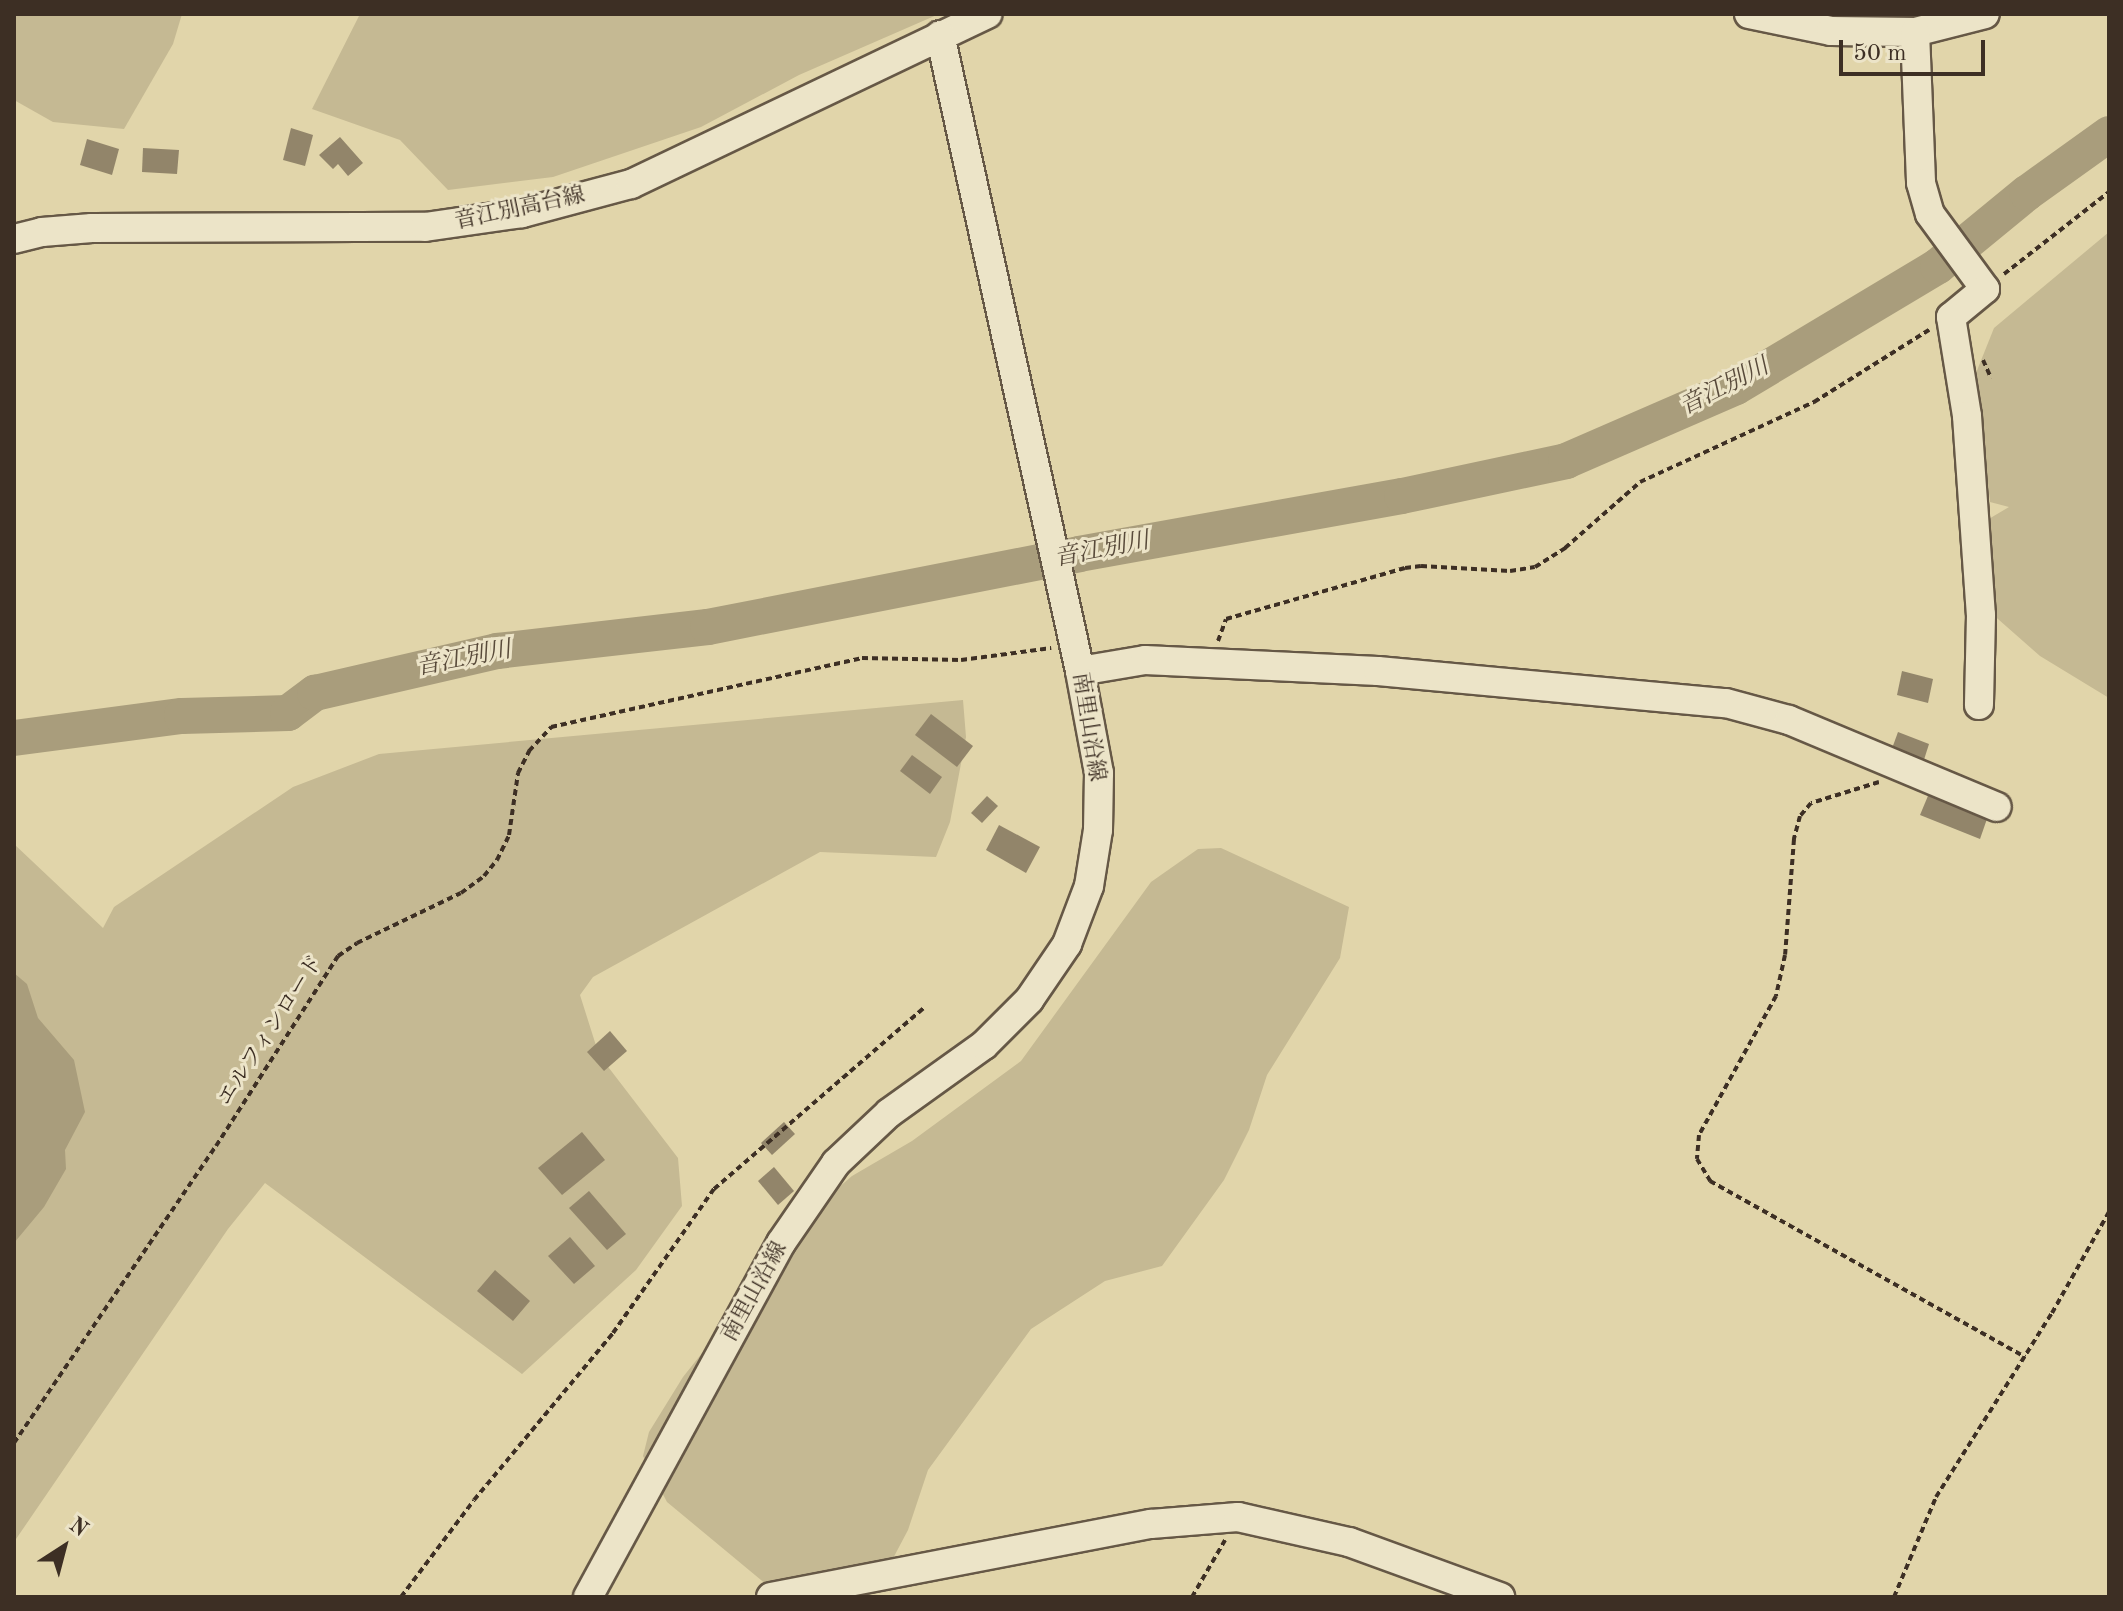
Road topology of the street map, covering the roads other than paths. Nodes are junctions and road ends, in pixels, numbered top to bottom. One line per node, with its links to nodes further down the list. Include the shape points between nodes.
1 (988, 14): 5 (street, 音江別高台線)
2 (1749, 14): 4 (street, via 1831,31)
3 (1985, 14): 4 (street)
4 (1915, 32): 8 (street, via 1921,183 1930,214 1985,289 1951,317 1967,416 1981,615)
5 (940, 35): 6 (street, 音江別高台線, via 631,184 522,213 425,227 92,228); 7 (street, 南里山沿線)
6 (14, 239)
7 (1080, 671): 9 (street, via 1145,660 1363,670 1726,703 1789,720); 10 (street, 南里山沿線, via 1099,773 1098,830 1089,886 1067,944 1029,1000 984,1045 889,1113 836,1163 781,1243)
8 (1979, 705)
9 (1997, 807)
10 (588, 1597)
11 (771, 1597): 12 (street, via 1151,1524 1238,1517 1349,1542)
12 (1500, 1597)

